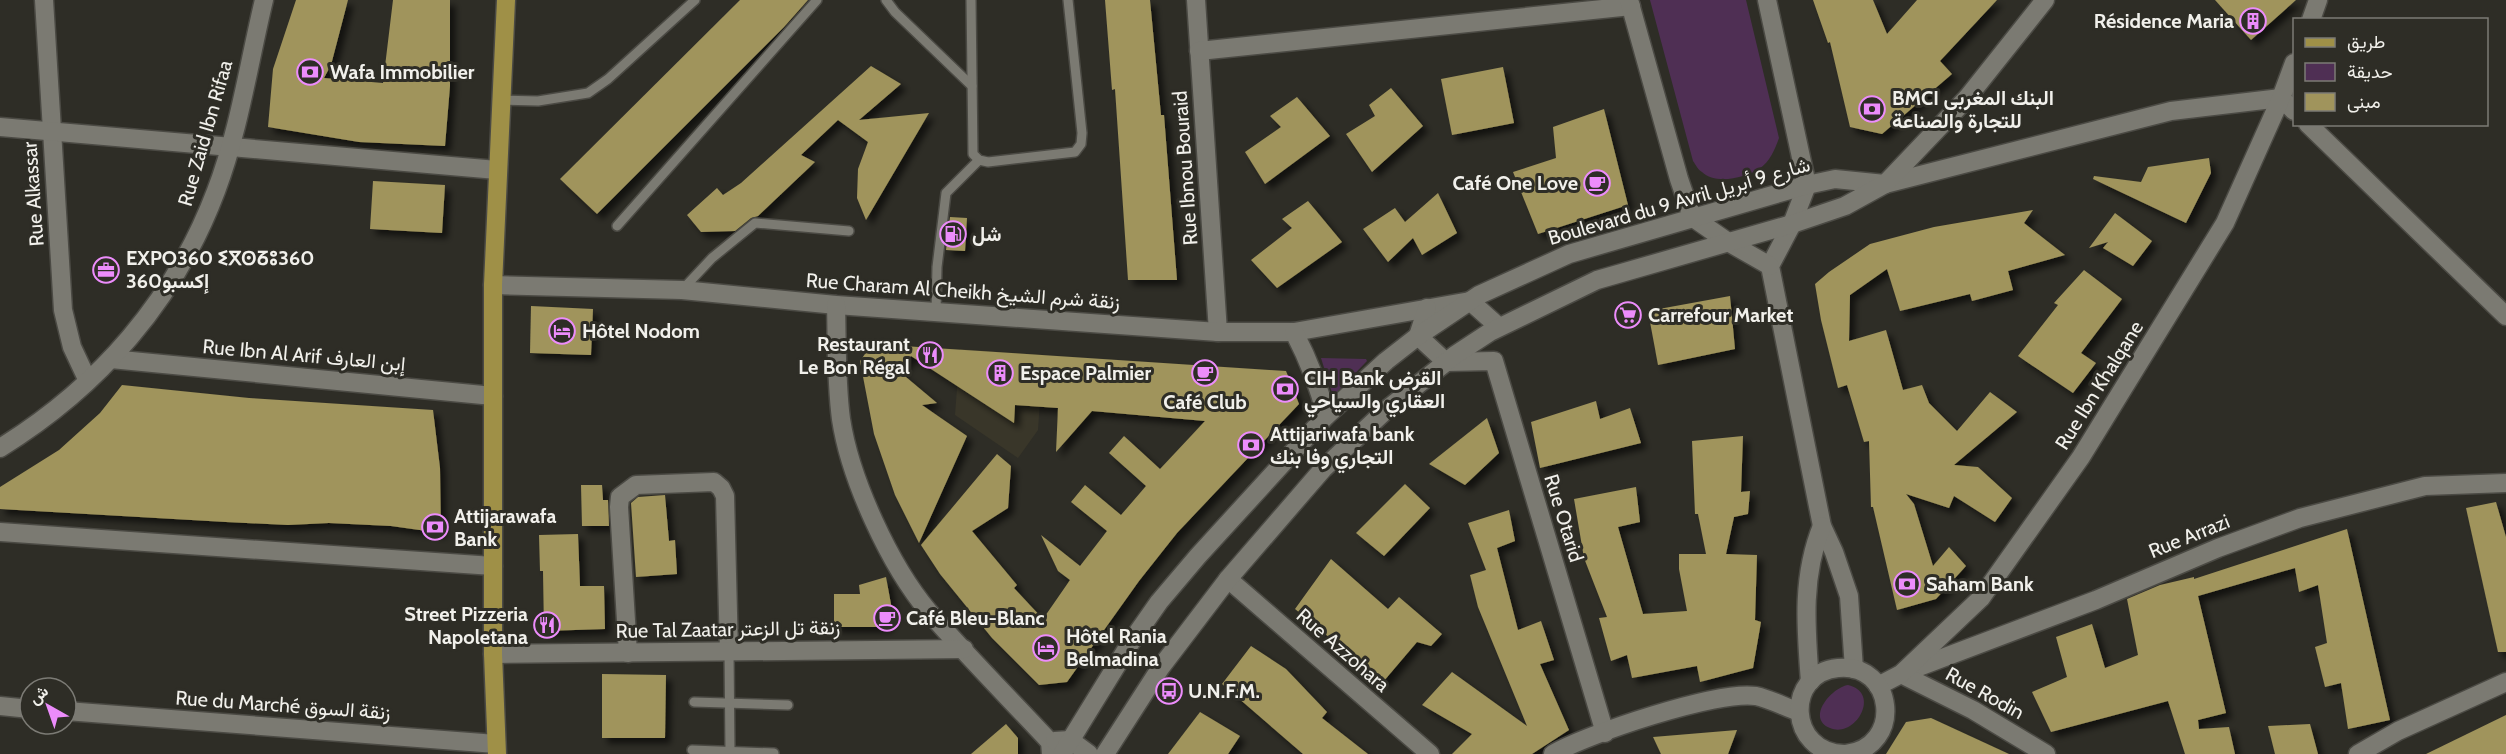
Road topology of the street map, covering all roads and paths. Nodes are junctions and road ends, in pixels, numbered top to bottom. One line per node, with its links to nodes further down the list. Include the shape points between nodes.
1 (44, 0): 23 (street, Rue Alkassar)
2 (264, 0): 24 (street, Rue Zaid Ibn Rifaa)
3 (506, 0): 19 (main road)
4 (695, 0): 19 (lane, via 609,79 588,93 538,101)
5 (817, 0): 31 (lane)
6 (886, 0): 17 (lane)
7 (972, 0): 17 (lane)
8 (1068, 0): 25 (lane, via 1081,144 1075,152)
9 (1196, 0): 15 (street, Rue Ibnou Bouraid)
10 (1767, 0): 28 (street)
11 (2045, 0): 27 (street, via 1967,98)
12 (2318, 0): 14 (street)
13 (1630, 3): 15 (street); 29 (street)
14 (2312, 18)
15 (1199, 51): 43 (street, Rue Ibnou Bouraid)
16 (2293, 68): 18 (street, Rue Ibn Khalqane)
17 (972, 86): 25 (lane, via 973,154)
18 (2281, 98): 20 (street); 27 (street, via 2171,111); 62 (street, Rue Ibn Khalqane, via 2225,223 2081,458 1981,598)
19 (501, 100): 26 (main road)
20 (2293, 109)
21 (2310, 126): 41 (street)
22 (0, 127): 23 (street)
23 (51, 131): 24 (street); 48 (street, Rue Alkassar, via 66,327)
24 (229, 147): 26 (street); 46 (street, Rue Zaid Ibn Rifaa, via 212,200 180,267 142,324)
25 (979, 160): 40 (lane, via 946,193)
26 (497, 170): 35 (main road)
27 (1885, 184): 28 (street, Boulevard du 9 Avril شارع 9 أبريل, via 1835,179); 30 (street, via 1845,206)
28 (1807, 185): 29 (street, Boulevard du 9 Avril شارع 9 أبريل); 30 (street)
29 (1692, 217): 33 (street); 37 (street, Boulevard du 9 Avril شارع 9 أبريل, via 1569,254)
30 (1792, 224): 33 (street); 34 (street)
31 (617, 226)
32 (849, 231): 36 (lane, via 754,223)
33 (1728, 242): 34 (street); 42 (street, via 1597,280)
34 (1770, 266): 53 (street)
35 (493, 285): 36 (street, Rue Charam Al Cheikh زنقة شرم الشيخ); 49 (main road)
36 (682, 290): 38 (street, Rue Charam Al Cheikh زنقة شرم الشيخ)
37 (1470, 301): 39 (street, Rue Charam Al Cheikh زنقة شرم الشيخ); 42 (street); 45 (street, Boulevard du 9 Avril شارع 9 أبريل)
38 (836, 305): 40 (street, Rue Charam Al Cheikh زنقة شرم الشيخ); 57 (street, via 841,420 855,473 910,586)
39 (1427, 308): 44 (street, Rue Charam Al Cheikh زنقة شرم الشيخ); 45 (street)
40 (936, 312): 43 (street, Rue Charam Al Cheikh زنقة شرم الشيخ)
41 (2506, 316)
42 (1499, 327): 47 (street)
43 (1218, 332): 44 (street, Rue Charam Al Cheikh زنقة شرم الشيخ)
44 (1294, 332): 50 (street, via 1320,389)
45 (1418, 336): 47 (street); 50 (street, Boulevard du 9 Avril شارع 9 أبريل)
46 (111, 359): 48 (street, Rue Zaid Ibn Rifaa); 49 (street, Rue Ibn Al Arif إبن العارف)
47 (1446, 362): 56 (street, via 1385,411 1323,469); 73 (street, Rue Otarid, via 1494,361)
48 (87, 379): 51 (street, Rue Zaid Ibn Rifaa, via 60,408)
49 (493, 396): 55 (main road)
50 (1326, 416): 74 (street, Boulevard du 9 Avril شارع 9 أبريل, via 1159,602)
51 (0, 448)
52 (2506, 483): 62 (street, Rue Arrazi, via 2425,486 2300,518)
53 (1822, 526): 61 (street, via 1849,596); 63 (street, via 1812,550 1807,593)
54 (0, 532): 55 (street)
55 (493, 566): 60 (main road)
56 (1228, 579): 81 (street, via 1161,667); 82 (street, Rue Azzohara)
57 (964, 649): 58 (street, Rue Tal Zaatar زنقة تل الزعتر); 74 (street)
58 (729, 652): 59 (street, Rue Tal Zaatar زنقة تل الزعتر); 59 (street, via 725,496 714,482 636,485 620,496); 67 (lane)
59 (628, 653): 60 (street, Rue Tal Zaatar زنقة تل الزعتر)
60 (493, 654): 75 (main road)
61 (1854, 669): 63 (street, via 1826,670); 65 (street)
62 (1901, 674): 65 (street, Rue Ibn Khalqane); 85 (street, Rue Rodin, via 1973,710)
63 (1810, 682): 71 (street)
64 (2506, 682): 86 (street, via 2398,731)
65 (1878, 686): 84 (street, via 1886,705 1882,729 1868,746)
66 (694, 702): 67 (lane)
67 (730, 703): 68 (lane); 77 (lane)
68 (788, 705)
69 (0, 706): 70 (street)
70 (18, 707)
71 (1799, 711): 73 (street, via 1755,696 1729,697 1671,710); 78 (street)
72 (78, 712): 75 (street, Rue du Marché زنقة السوق)
73 (1605, 733): 83 (street)
74 (1058, 747): 80 (street)
75 (496, 749)
76 (692, 750): 77 (lane)
77 (730, 751): 79 (lane)
78 (1816, 751): 84 (street)
79 (774, 753)
80 (1089, 754)
81 (1105, 754)
82 (1430, 754)
83 (1552, 754)
84 (1845, 754)
85 (2046, 754)
86 (2358, 754)

